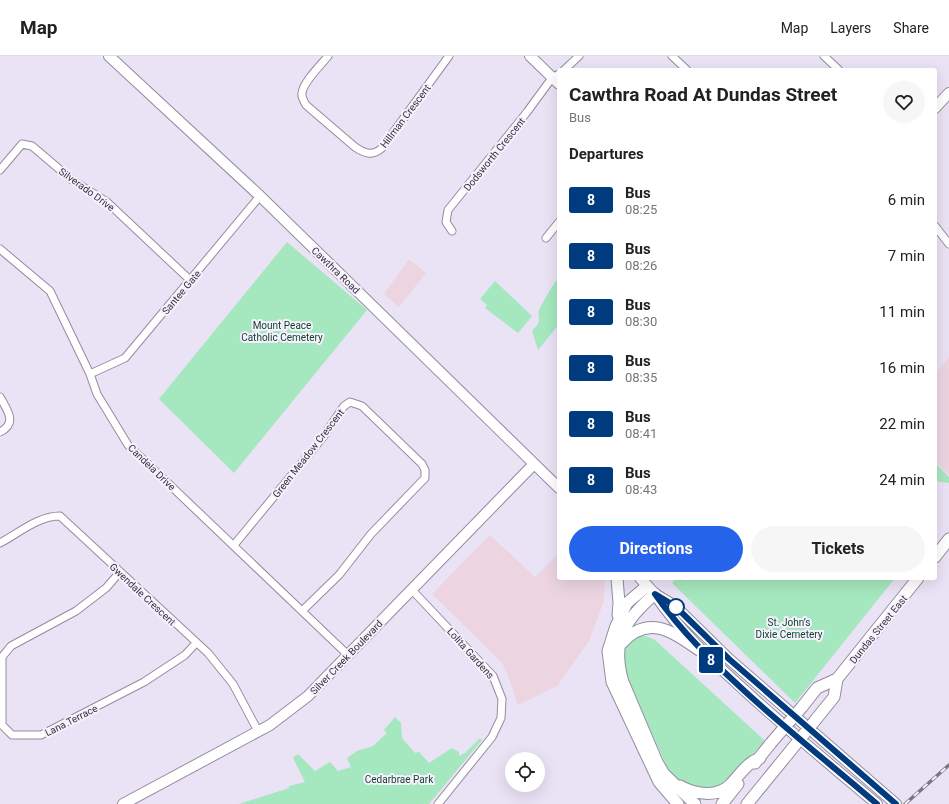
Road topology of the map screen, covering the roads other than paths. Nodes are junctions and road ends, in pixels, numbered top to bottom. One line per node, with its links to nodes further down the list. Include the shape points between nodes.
1 (108, 56): 15 (main road, Cawthra Road)
2 (328, 56): 3 (street, Hillman Crescent, via 304,85 302,99 355,147 363,153 370,154 382,148)
3 (449, 56)
4 (530, 56): 11 (main road)
5 (579, 56): 8 (street)
6 (672, 56): 9 (street)
7 (824, 56): 10 (street)
8 (566, 68)
9 (685, 68)
10 (837, 68)
11 (557, 79): 18 (street, Dodsworth Crescent, via 448,210 446,222)
12 (949, 93): 13 (main road)
13 (937, 106)
14 (0, 170): 22 (street, Silverado Drive, via 22,144 32,146 72,180 107,202)
15 (260, 196): 22 (street, Santee Gate); 26 (main road, Cawthra Road)
16 (557, 224): 19 (street)
17 (937, 229): 20 (street)
18 (452, 230)
19 (546, 238)
20 (949, 244)
21 (0, 249): 23 (street, Candela Drive, via 50,291)
22 (190, 280): 23 (street, Santee Gate, via 125,358)
23 (90, 374): 30 (street, Candela Drive, via 97,394 128,445)
24 (0, 397): 25 (street, via 10,422 7,428)
25 (0, 432)
26 (534, 464): 27 (main road, Cawthra Road); 36 (main road, Silver Creek Boulevard)
27 (557, 486)
28 (949, 539): 31 (main road)
29 (0, 543): 32 (street, Gwendale Crescent, via 40,519 60,516)
30 (234, 545): 38 (street, Candela Drive); 38 (street, Green Meadow Crescent, via 323,437 344,406 350,402 362,406 422,464 425,478 372,534 339,575)
31 (937, 554)
32 (120, 572): 40 (street, Gwendale Crescent); 40 (street, Lana Terrace, via 106,588 76,611 11,646 2,657 2,724 12,735 41,736 144,682 185,655)
33 (617, 580): 39 (main road, via 619,603)
34 (916, 580): 44 (main road, Dundas Street East)
35 (643, 582): 37 (main road); 39 (main road, via 627,603)
36 (412, 590): 43 (main road, Silver Creek Boulevard); 50 (street, Lolita Gardens, via 493,676 502,699 501,718 492,737)
37 (655, 594): 41 (main road, via 630,619 624,628); 42 (main road, via 667,613); 57 (main road, via 675,606 735,664)
38 (302, 611): 43 (street, Candela Drive)
39 (616, 626): 48 (main road, via 608,651 612,682)
40 (196, 643): 45 (street, Gwendale Crescent, via 208,653 233,684)
41 (619, 646): 42 (main road, via 630,634 646,627 669,631); 47 (main road, via 619,668 623,682 657,762)
42 (702, 652): 56 (main road, via 763,708)
43 (348, 655): 45 (main road, Silver Creek Boulevard, via 308,696)
44 (837, 679): 46 (main road, Dundas Street East, bridge, via 817,688); 55 (main road, Dundas Street East, bridge, via 834,697)
45 (258, 731): 49 (main road, Silver Creek Boulevard)
46 (760, 758): 47 (main road, via 750,761 729,786 716,792 691,792); 54 (main road, Dundas Street East)
47 (671, 780): 53 (main road)
48 (665, 791): 51 (main road, via 664,798); 52 (main road)
49 (123, 804)
50 (438, 804)
51 (670, 804)
52 (678, 804)
53 (695, 804)
54 (722, 804)
55 (747, 804)
56 (877, 804)
57 (896, 804)

